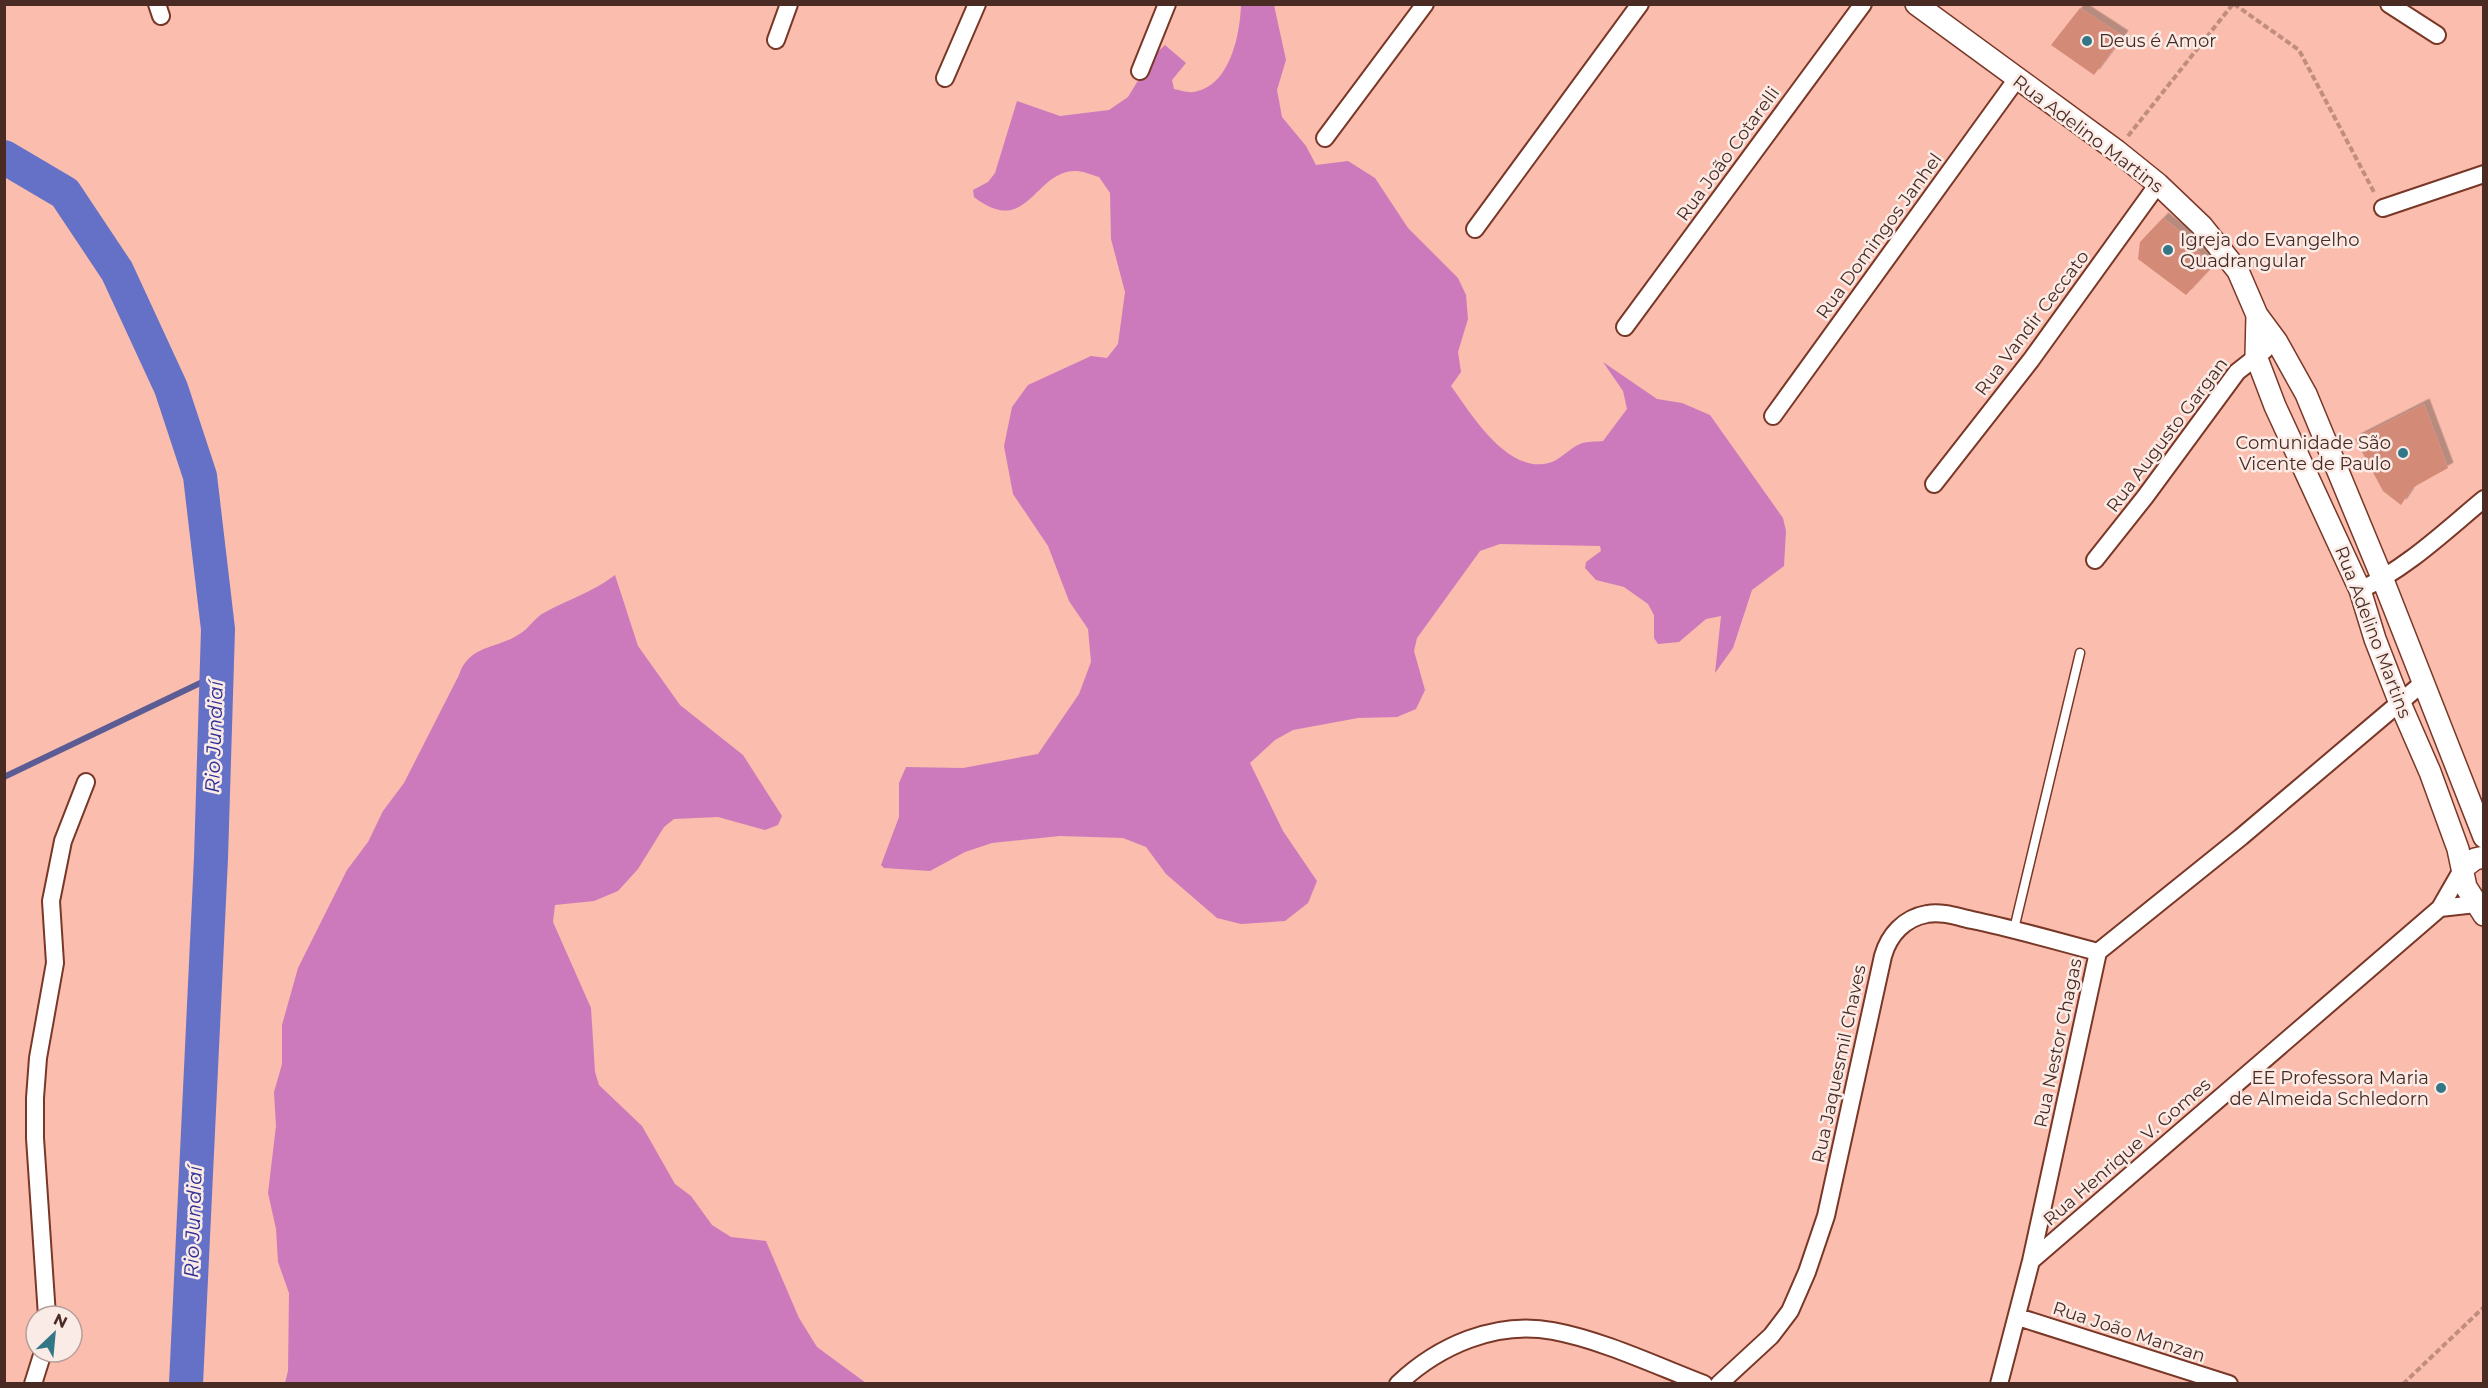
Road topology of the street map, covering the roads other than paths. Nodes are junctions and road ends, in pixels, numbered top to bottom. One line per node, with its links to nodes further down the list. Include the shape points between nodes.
1 (789, 4): 10 (street)
2 (977, 4): 12 (street)
3 (1167, 4): 11 (street)
4 (1425, 4): 14 (street)
5 (1640, 4): 18 (street)
6 (1863, 4): 20 (street, Rua João Cotarelli)
7 (1916, 4): 13 (street, Rua Adelino Martins)
8 (2391, 5): 9 (street)
9 (2437, 35)
10 (776, 40)
11 (1140, 71)
12 (945, 78)
13 (2016, 80): 16 (street, Rua Adelino Martins); 23 (street, Rua Domingos Janhel)
14 (1325, 138)
15 (2484, 174): 17 (street)
16 (2158, 184): 19 (street, Rua Adelino Martins, via 2202,226 2238,271); 24 (street, Rua Vandir Ceccato, via 2031,360)
17 (2383, 208)
18 (1475, 229)
19 (2258, 315): 21 (street, Rua Adelino Martins); 22 (street, Rua Adelino Martins)
20 (1625, 327)
21 (2277, 342): 22 (street, Rua Augusto Gargan); 27 (street, Rua Adelino Martins, via 2306,394)
22 (2256, 356): 26 (street, Rua Augusto Gargan, via 2237,372); 28 (street, Rua Adelino Martins)
23 (1773, 416)
24 (1934, 484)
25 (2484, 499): 27 (street)
26 (2095, 560)
27 (2383, 580): 28 (street); 30 (street, Rua Adelino Martins)
28 (2360, 590): 31 (street, Rua Adelino Martins)
29 (2080, 653): 38 (lane)
30 (2424, 682): 31 (street, Rua Nestor Chagas); 33 (street, Rua Adelino Martins)
31 (2398, 701): 35 (street, Rua Adelino Martins, via 2430,772); 39 (street, Rua Nestor Chagas, via 2241,837)
32 (86, 782): 41 (street, via 63,841 51,901 55,963 38,1058 35,1098)
33 (2484, 837)
34 (2484, 857): 35 (street)
35 (2463, 868): 36 (street, Rua Adelino Martins, via 2466,887); 37 (street, Rua Henrique V. Gomes)
36 (2481, 907): 37 (street)
37 (2439, 908): 40 (street, Rua Henrique V. Gomes)
38 (2014, 929): 39 (street, Rua Jaquesmil Chaves); 47 (street, Rua Jaquesmil Chaves, via 1939,913 1905,922 1891,937 1883,956 1826,1216 1807,1272 1784,1319)
39 (2098, 952): 40 (street, Rua Nestor Chagas)
40 (2031, 1261): 42 (street, Rua Nestor Chagas)
41 (46, 1304)
42 (2018, 1317): 48 (street, Rua Nestor Chagas); 49 (street, Rua João Manzan)
43 (39, 1364): 44 (street)
44 (33, 1383)
45 (1398, 1383): 46 (street, via 1448,1347 1488,1333 1531,1329 1552,1330 1587,1340)
46 (1704, 1383)
47 (1719, 1383)
48 (1999, 1383)
49 (2229, 1383)

